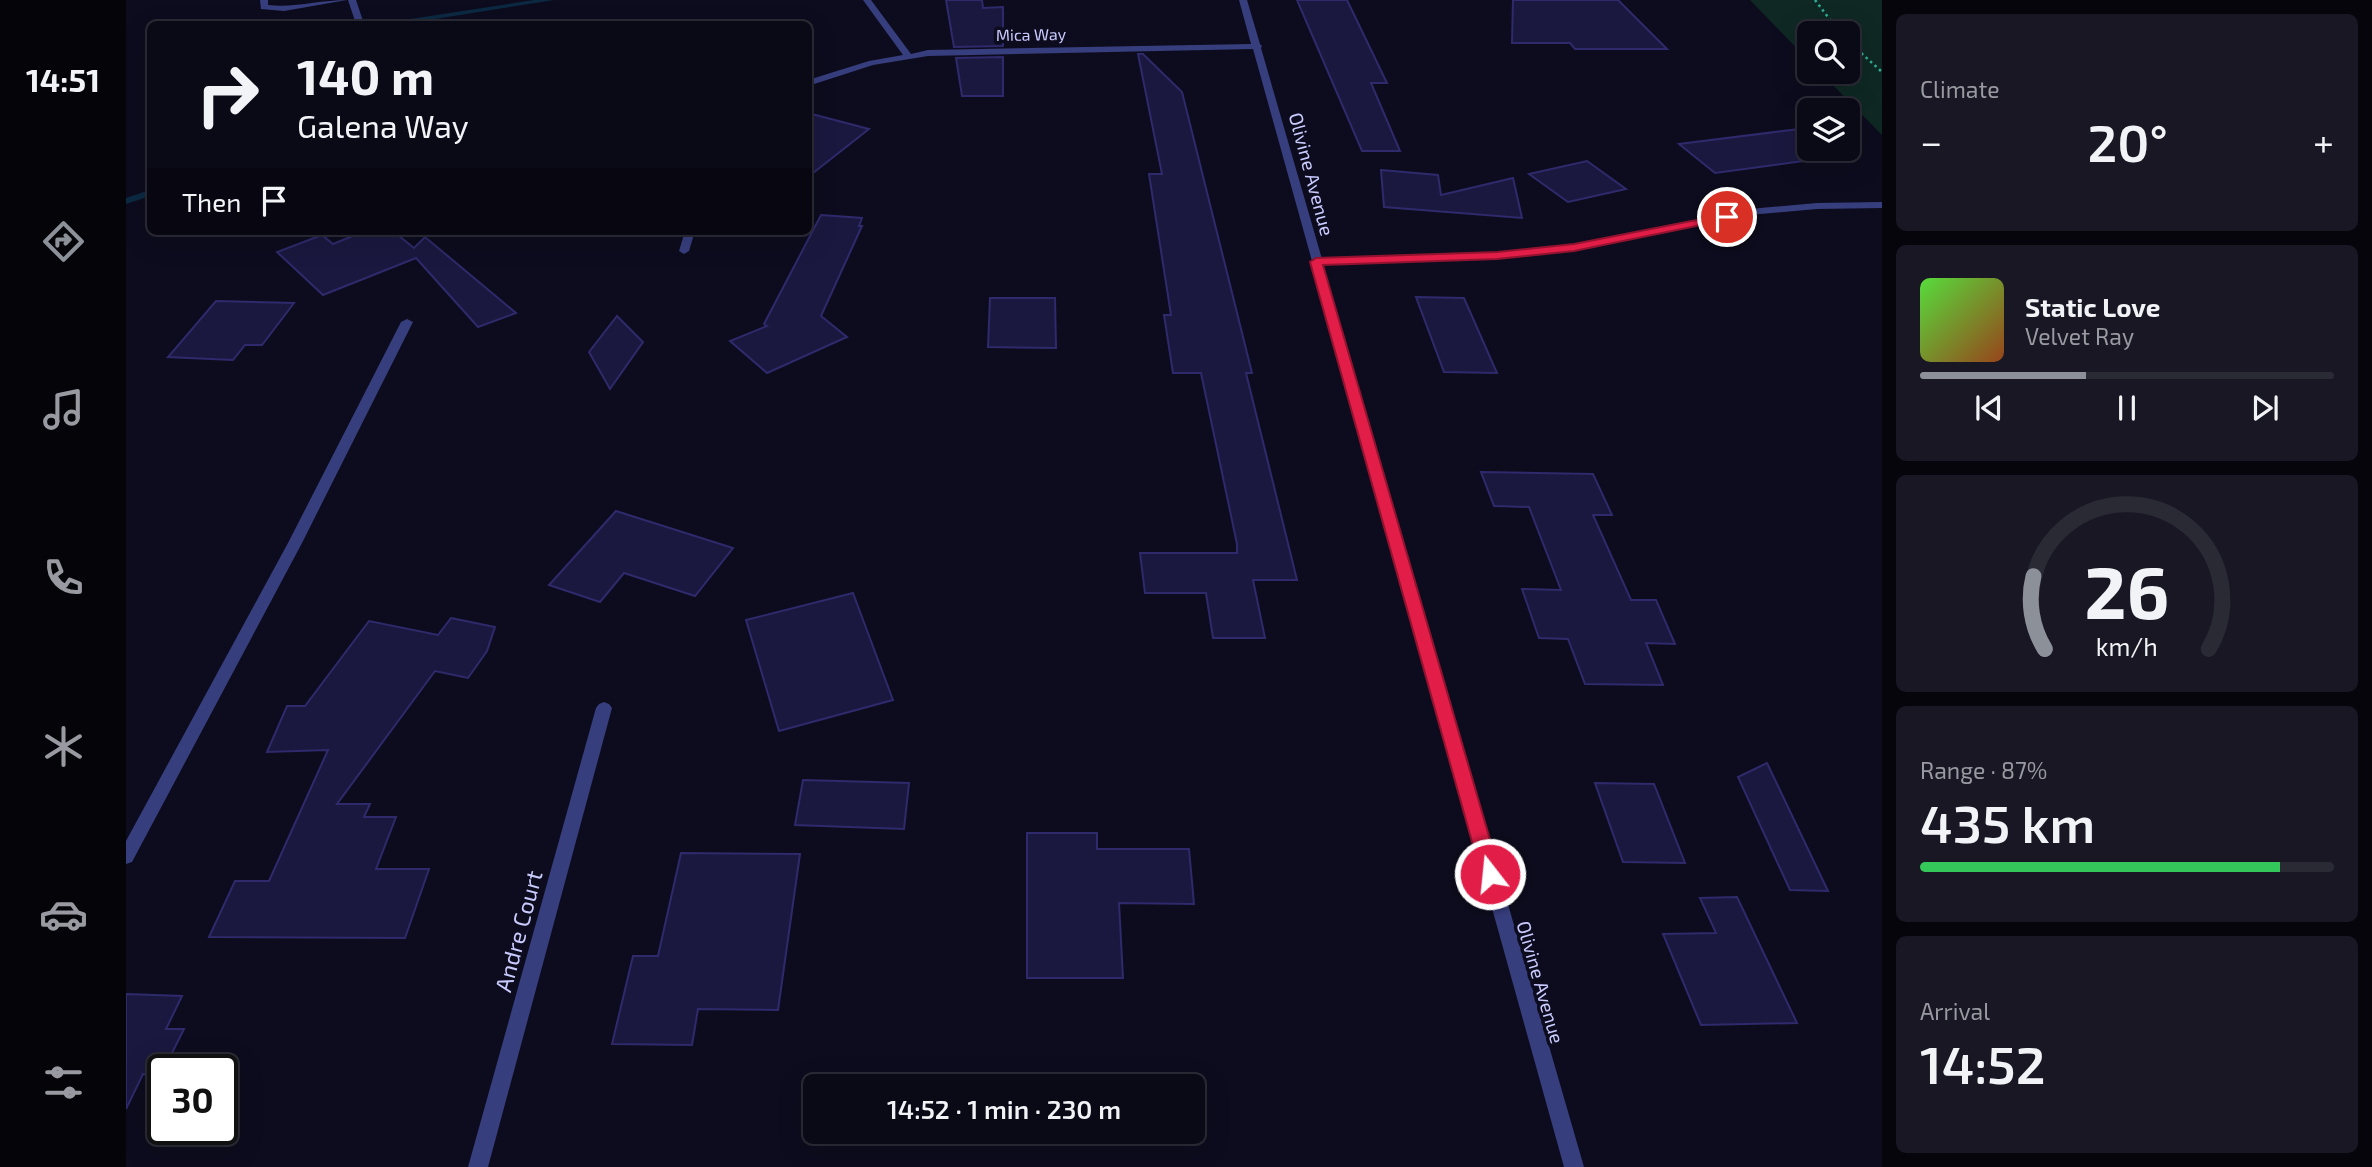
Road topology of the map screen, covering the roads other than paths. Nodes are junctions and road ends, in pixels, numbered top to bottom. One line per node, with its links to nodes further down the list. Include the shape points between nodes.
1 (264, 0): 2 (street, via 264,7 284,9)
2 (343, 0)
3 (352, 0): 6 (street)
4 (867, 0): 8 (street)
5 (1243, 0): 7 (street, Olivine Avenue)
6 (358, 21)
7 (1258, 46): 8 (street, Mica Way); 13 (street, Olivine Avenue)
8 (908, 56): 9 (street, Mica Way)
9 (812, 82)
10 (1882, 205): 13 (street, via 1749,212 1574,247 1497,256)
11 (689, 235): 12 (street)
12 (684, 251)
13 (1316, 262): 18 (street, Olivine Avenue)
14 (407, 322): 16 (street, via 295,543)
15 (604, 708): 17 (street, Andre Court)
16 (126, 857)
17 (478, 1167)
18 (1574, 1167)

